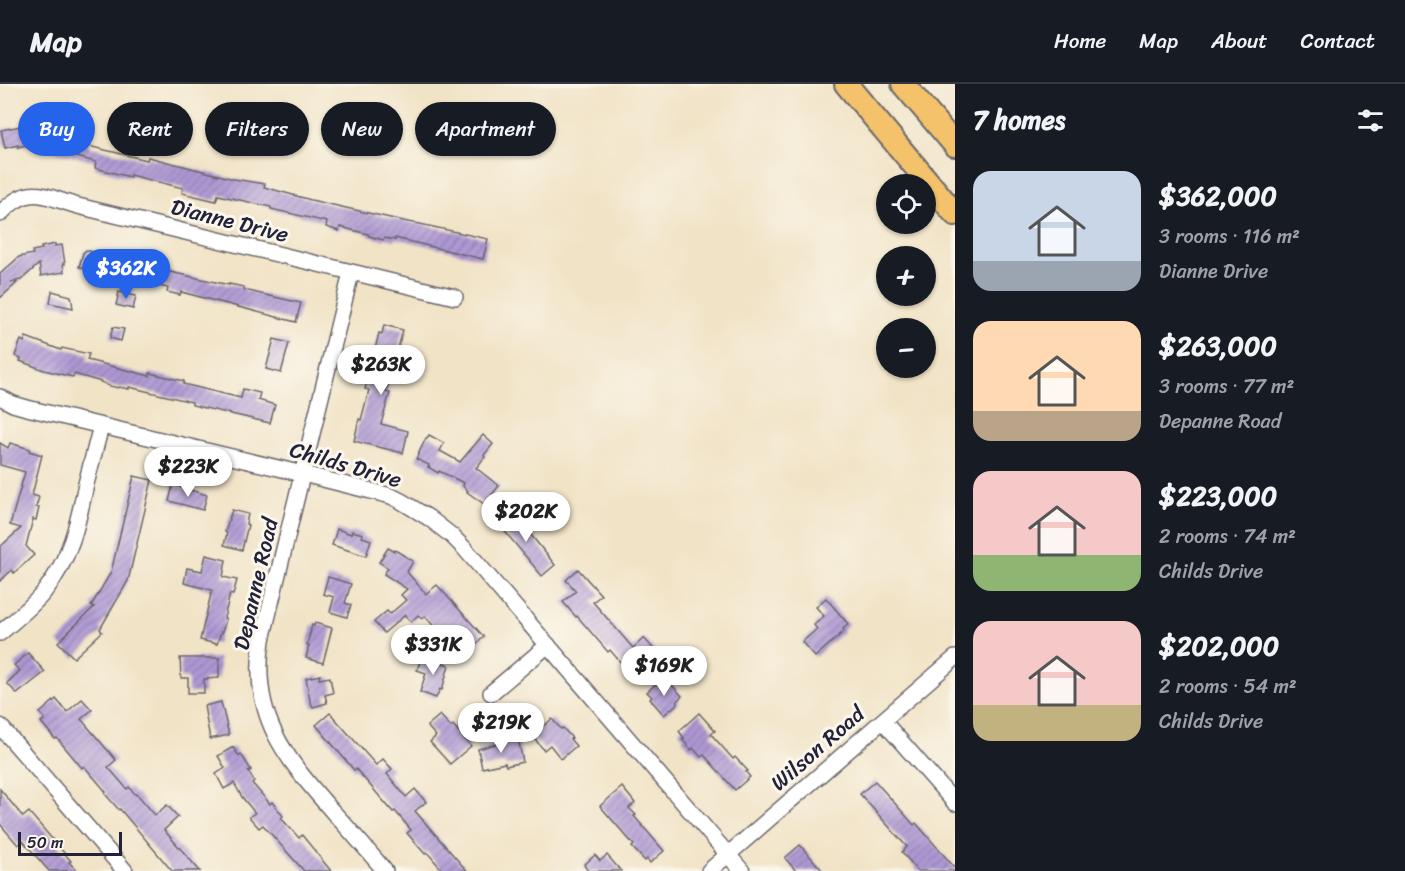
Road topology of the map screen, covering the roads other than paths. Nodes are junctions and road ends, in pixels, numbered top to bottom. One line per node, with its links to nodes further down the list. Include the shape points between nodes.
1 (846, 84): 5 (highway)
2 (903, 84): 3 (highway)
3 (955, 145)
4 (0, 214): 6 (street, Dianne Drive, via 13,202 37,194)
5 (955, 214)
6 (351, 273): 7 (street, Dianne Drive); 10 (street, Depanne Road)
7 (455, 297)
8 (0, 397): 9 (street, Childs Drive, via 13,404)
9 (101, 426): 10 (street, Childs Drive); 11 (street, via 80,515 63,564 45,591)
10 (303, 474): 12 (street, Childs Drive, via 391,496 429,518 465,549); 20 (street, Depanne Road, via 262,640 259,661 263,702 274,734 295,766)
11 (0, 633)
12 (548, 645): 14 (street); 18 (street, Childs Drive)
13 (955, 658): 15 (street, Wilson Road)
14 (491, 693)
15 (883, 721): 17 (street); 18 (street, Wilson Road)
16 (0, 726): 19 (street)
17 (955, 802)
18 (728, 854): 21 (street, Wilson Road); 22 (street, Childs Drive)
19 (125, 871)
20 (385, 871)
21 (709, 871)
22 (742, 871)

